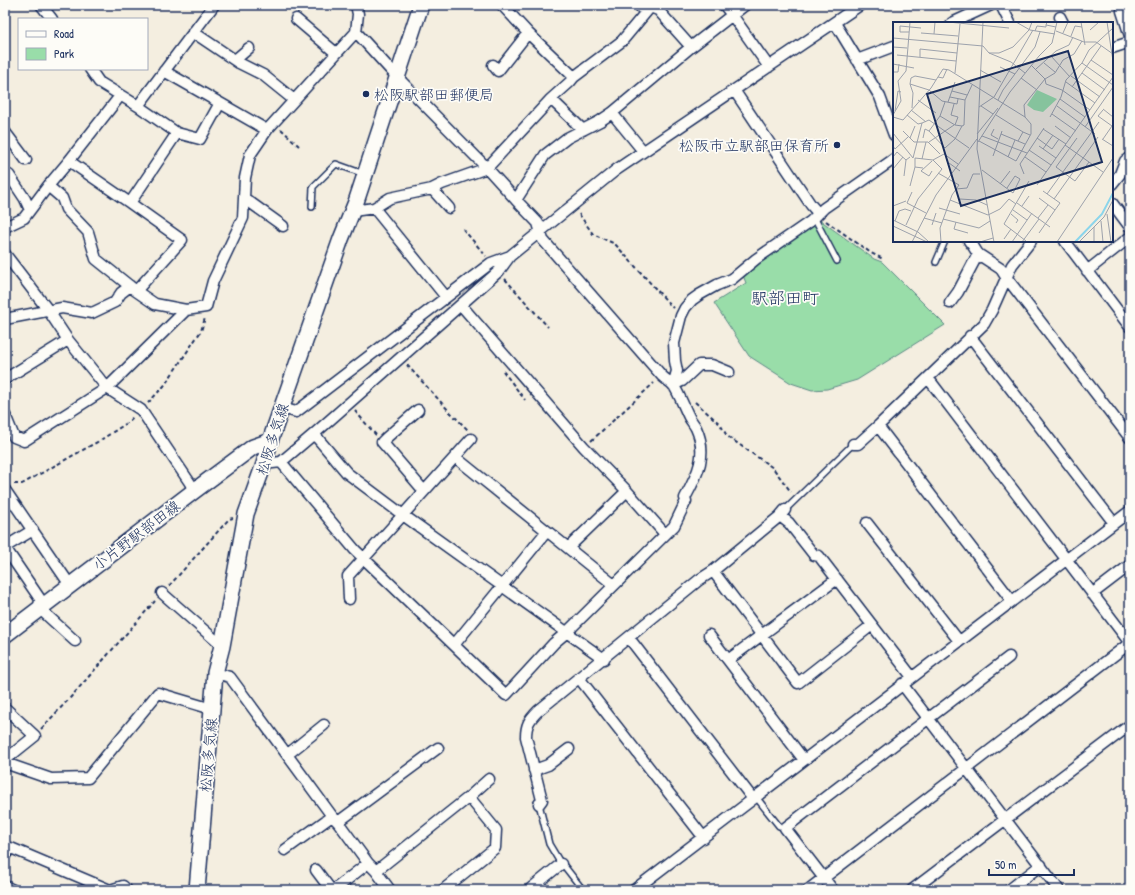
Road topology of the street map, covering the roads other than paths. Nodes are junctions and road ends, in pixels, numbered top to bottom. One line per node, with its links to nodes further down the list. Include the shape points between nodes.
1 (41, 5): 15 (street)
2 (214, 5): 20 (street)
3 (356, 5): 21 (street)
4 (421, 5): 36 (main road, 松阪多気線)
5 (502, 5): 22 (street)
6 (639, 5): 12 (street, via 641,8)
7 (724, 5): 14 (street)
8 (745, 5): 14 (street)
9 (860, 5): 19 (street)
10 (991, 5): 17 (street)
11 (1001, 5): 18 (street)
12 (651, 6): 26 (street, via 658,10); 37 (street, via 622,41)
13 (1122, 12): 23 (street)
14 (732, 15): 26 (street); 33 (street)
15 (51, 18)
16 (296, 19): 29 (street)
17 (954, 22)
18 (1010, 22)
19 (835, 23): 31 (street); 33 (street)
20 (193, 32): 30 (street); 35 (street)
21 (356, 32): 29 (street); 36 (street)
22 (528, 33): 32 (street, via 498,71); 37 (street)
23 (1130, 36)
24 (1130, 42): 28 (street)
25 (893, 46): 31 (street)
26 (691, 47): 44 (street)
27 (248, 48): 30 (street)
28 (1113, 48)
29 (336, 53): 41 (street)
30 (235, 60): 41 (street, via 263,75)
31 (857, 60): 48 (street, via 880,97)
32 (493, 65)
33 (769, 67): 38 (street)
34 (91, 70): 39 (street, via 99,82)
35 (164, 71): 42 (street); 43 (street)
36 (397, 77): 55 (street); 56 (main road, 松阪多気線)
37 (574, 77): 40 (street)
38 (734, 90): 50 (street); 70 (street)
39 (120, 96): 43 (street); 54 (street)
40 (551, 99): 46 (street); 55 (street)
41 (294, 100): 45 (street)
42 (220, 103): 45 (street); 49 (street, via 200,139)
43 (138, 106): 49 (street)
44 (612, 113): 46 (street); 50 (street)
45 (270, 126): 61 (street, via 250,155)
46 (583, 130): 62 (street, via 546,155)
47 (5, 132): 52 (street)
48 (893, 132)
49 (177, 133): 63 (street)
50 (643, 151): 74 (street)
51 (1130, 156): 58 (street)
52 (26, 160)
53 (893, 160): 70 (street)
54 (69, 161): 59 (street); 63 (street)
55 (487, 168): 60 (street); 62 (street)
56 (365, 174): 65 (lane, via 336,164 313,187); 69 (main road, 松阪多気線)
57 (9, 175): 68 (street)
58 (1113, 183)
59 (48, 186): 68 (street); 87 (street, via 62,198 66,209 88,232 96,259)
60 (432, 189): 66 (street, via 390,198); 67 (street)
61 (244, 198): 71 (street); 93 (street, via 243,218 213,281 206,307)
62 (516, 200): 74 (street, via 538,223)
63 (130, 203): 87 (street, via 182,240)
64 (1113, 205): 73 (street)
65 (312, 207)
66 (374, 208): 69 (street); 88 (street)
67 (449, 208)
68 (30, 210): 72 (street, via 24,218)
69 (352, 211): 104 (main road, 松阪多気線)
70 (816, 215): 83 (lane); 103 (street, via 732,279 717,285 688,305 681,316 674,343 677,371)
71 (284, 226)
72 (5, 227)
73 (1130, 227)
74 (540, 232): 82 (street); 103 (street, via 542,240)
75 (1130, 237): 85 (street)
76 (945, 242): 84 (lane)
77 (970, 242): 81 (street)
78 (1030, 242): 86 (street)
79 (1066, 242): 85 (street)
80 (5, 254): 92 (street)
81 (978, 254): 86 (street, via 1001,269); 89 (street)
82 (510, 256): 88 (street, via 491,263); 90 (street, via 499,272)
83 (837, 261)
84 (936, 262)
85 (1087, 271): 96 (street)
86 (1006, 277): 97 (street, via 988,318); 110 (street)
87 (133, 288): 92 (street, via 121,293 114,302 92,313 62,308); 93 (street, via 155,304)
88 (446, 297): 91 (street)
89 (950, 303)
90 (461, 305): 95 (street); 119 (street, via 584,447)
91 (432, 307): 95 (street); 104 (street, via 296,412)
92 (48, 310): 94 (street); 98 (street)
93 (186, 310): 102 (street)
94 (5, 319)
95 (443, 320): 108 (street)
96 (1130, 327)
97 (970, 336): 100 (street); 124 (street)
98 (68, 340): 101 (street); 102 (street)
99 (728, 372): 103 (street, via 712,365 699,365)
100 (928, 378): 107 (street); 131 (street)
101 (5, 379)
102 (107, 388): 106 (street, via 24,441 14,437); 117 (street, via 141,410)
103 (675, 388): 127 (street, via 695,428 702,452 701,462 685,498 686,501 674,526)
104 (282, 408): 111 (main road, 松阪多気線)
105 (418, 410): 118 (street, via 382,442)
106 (5, 415)
107 (878, 426): 112 (street, via 858,444); 141 (street)
108 (314, 434): 114 (street); 122 (street, via 347,474)
109 (470, 435): 113 (street)
110 (1130, 438)
111 (270, 441): 115 (main road, 松阪多気線); 117 (main road, 小片野駅部田線, via 253,447)
112 (853, 444): 121 (lane)
113 (455, 457): 118 (street); 126 (street)
114 (281, 462): 115 (street); 130 (street)
115 (264, 464): 153 (main road, 松阪多気線, via 246,514)
116 (8, 487): 125 (street)
117 (194, 490): 135 (main road, 小片野駅部田線)
118 (424, 491): 122 (street)
119 (627, 491): 127 (street); 128 (street)
120 (1130, 511): 124 (street)
121 (783, 513): 133 (street); 134 (street, via 814,555 819,556)
122 (402, 515): 130 (street); 137 (street)
123 (867, 523): 150 (street)
124 (1114, 523): 131 (street)
125 (33, 530): 129 (street); 135 (street)
126 (547, 531): 128 (street); 137 (street)
127 (665, 534): 136 (street)
128 (568, 548): 136 (street)
129 (7, 549): 142 (street, via 40,599)
130 (363, 558): 140 (street, via 348,576); 152 (street)
131 (1066, 560): 139 (street); 141 (street)
132 (1130, 565): 139 (street)
133 (712, 571): 147 (street); 148 (street)
134 (837, 579): 143 (street); 147 (street)
135 (70, 585): 142 (main road, 小片野駅部田線)
136 (614, 585): 144 (street)
137 (502, 586): 144 (street); 152 (street)
138 (162, 593): 153 (street)
139 (1092, 594): 151 (street)
140 (349, 599)
141 (1012, 601): 150 (street)
142 (39, 608): 145 (main road, 小片野駅部田線); 149 (street)
143 (872, 625): 147 (street, via 798,683); 158 (street)
144 (567, 632): 152 (street, via 506,695); 155 (street)
145 (5, 635)
146 (709, 635): 156 (street)
147 (762, 635): 156 (street)
148 (629, 638): 155 (street); 175 (street)
149 (74, 641)
150 (960, 641): 158 (street)
151 (1130, 643): 171 (street)
152 (454, 645)
153 (222, 646): 157 (main road, 松阪多気線)
154 (1008, 657): 163 (street)
155 (604, 659): 159 (street)
156 (728, 660): 170 (street)
157 (216, 673): 162 (main road, 松阪多気線); 168 (street, via 230,677)
158 (912, 677): 160 (street)
159 (579, 678): 172 (street, via 529,720 526,738); 180 (street)
160 (902, 684): 163 (street); 170 (street)
161 (5, 708): 169 (street, via 35,736)
162 (212, 709): 169 (street, via 158,693 88,778 51,779); 193 (main road, 松阪多気線)
163 (928, 719): 171 (street); 179 (street)
164 (324, 725): 168 (street)
165 (1130, 725): 178 (street)
166 (438, 748): 177 (street)
167 (569, 749): 172 (street, via 548,765)
168 (288, 754): 177 (street)
169 (6, 757)
170 (804, 760): 175 (street)
171 (967, 768): 178 (street); 188 (street)
172 (534, 770): 176 (street, via 542,800)
173 (489, 779): 174 (street)
174 (469, 797): 187 (street); 197 (street, via 496,830 496,848)
175 (754, 798): 179 (lane, via 779,826); 180 (street)
176 (539, 804): 184 (lane, via 549,844)
177 (335, 819): 181 (street); 183 (street)
178 (1005, 819): 185 (street); 203 (street)
179 (785, 828): 188 (street)
180 (704, 838): 200 (street)
181 (285, 850)
182 (5, 855): 191 (street, via 11,848)
183 (368, 863): 187 (street); 195 (street)
184 (561, 864): 198 (street); 199 (lane)
185 (1041, 865): 204 (street); 205 (street)
186 (316, 870): 194 (street)
187 (376, 871): 196 (street)
188 (823, 878): 201 (street); 202 (street)
189 (5, 886): 190 (street)
190 (13, 890)
191 (110, 890): 192 (street, via 123,886)
192 (127, 890)
193 (197, 890)
194 (330, 890)
195 (334, 890)
196 (390, 890)
197 (444, 890)
198 (529, 890)
199 (583, 890)
200 (634, 890)
201 (808, 890)
202 (833, 890)
203 (912, 890)
204 (1009, 890)
205 (1059, 890)

